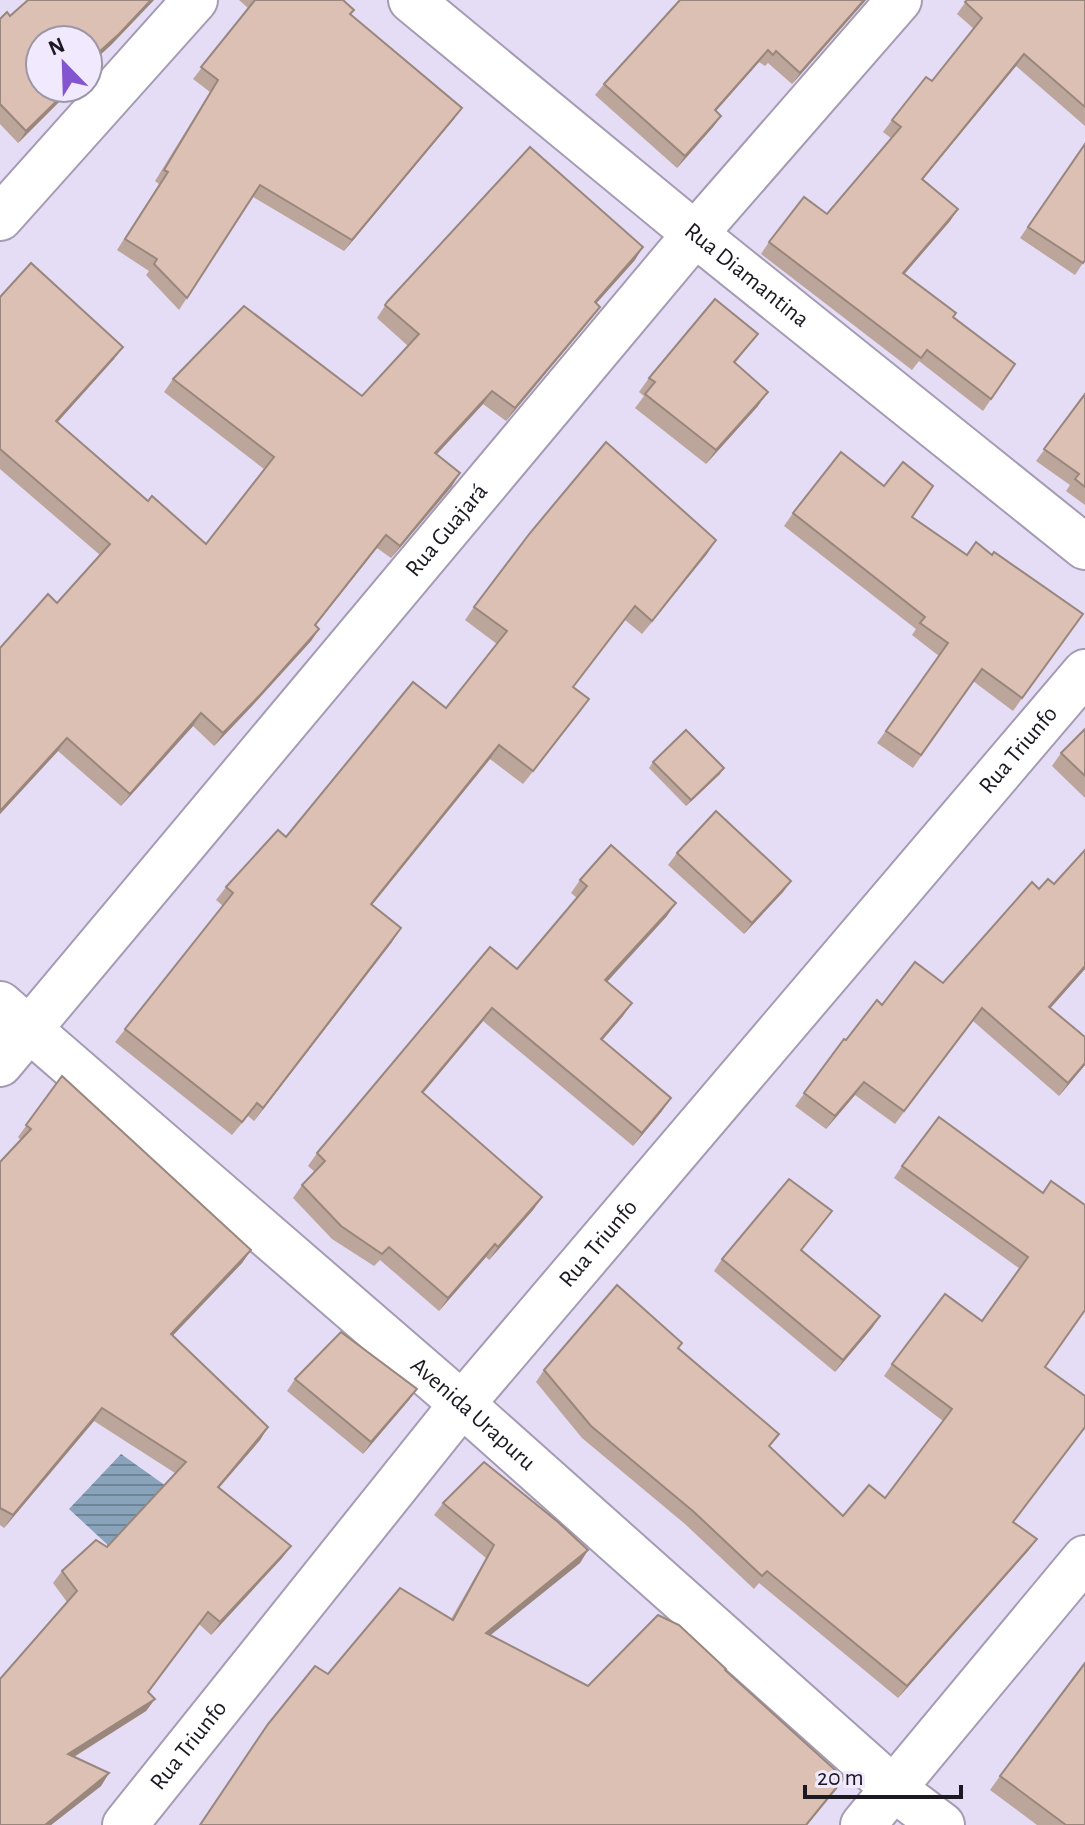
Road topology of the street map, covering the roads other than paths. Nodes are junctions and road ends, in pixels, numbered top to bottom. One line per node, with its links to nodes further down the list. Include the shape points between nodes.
1 (195, 0): 4 (street)
2 (411, 0): 5 (street, Rua Diamantina)
3 (899, 0): 5 (street, Rua Guajará)
4 (0, 218)
5 (695, 234): 6 (street, Rua Diamantina); 8 (street, Rua Guajará)
6 (1085, 547)
7 (1085, 672): 10 (street, Rua Triunfo)
8 (14, 1017): 9 (street, Rua Guajará); 10 (street, Avenida Urapuru)
9 (0, 1064)
10 (462, 1404): 12 (street, Avenida Urapuru); 13 (street, Rua Triunfo)
11 (1085, 1558): 12 (street)
12 (894, 1789): 14 (street); 15 (street, Avenida Urapuru)
13 (125, 1825)
14 (863, 1825)
15 (942, 1825)

